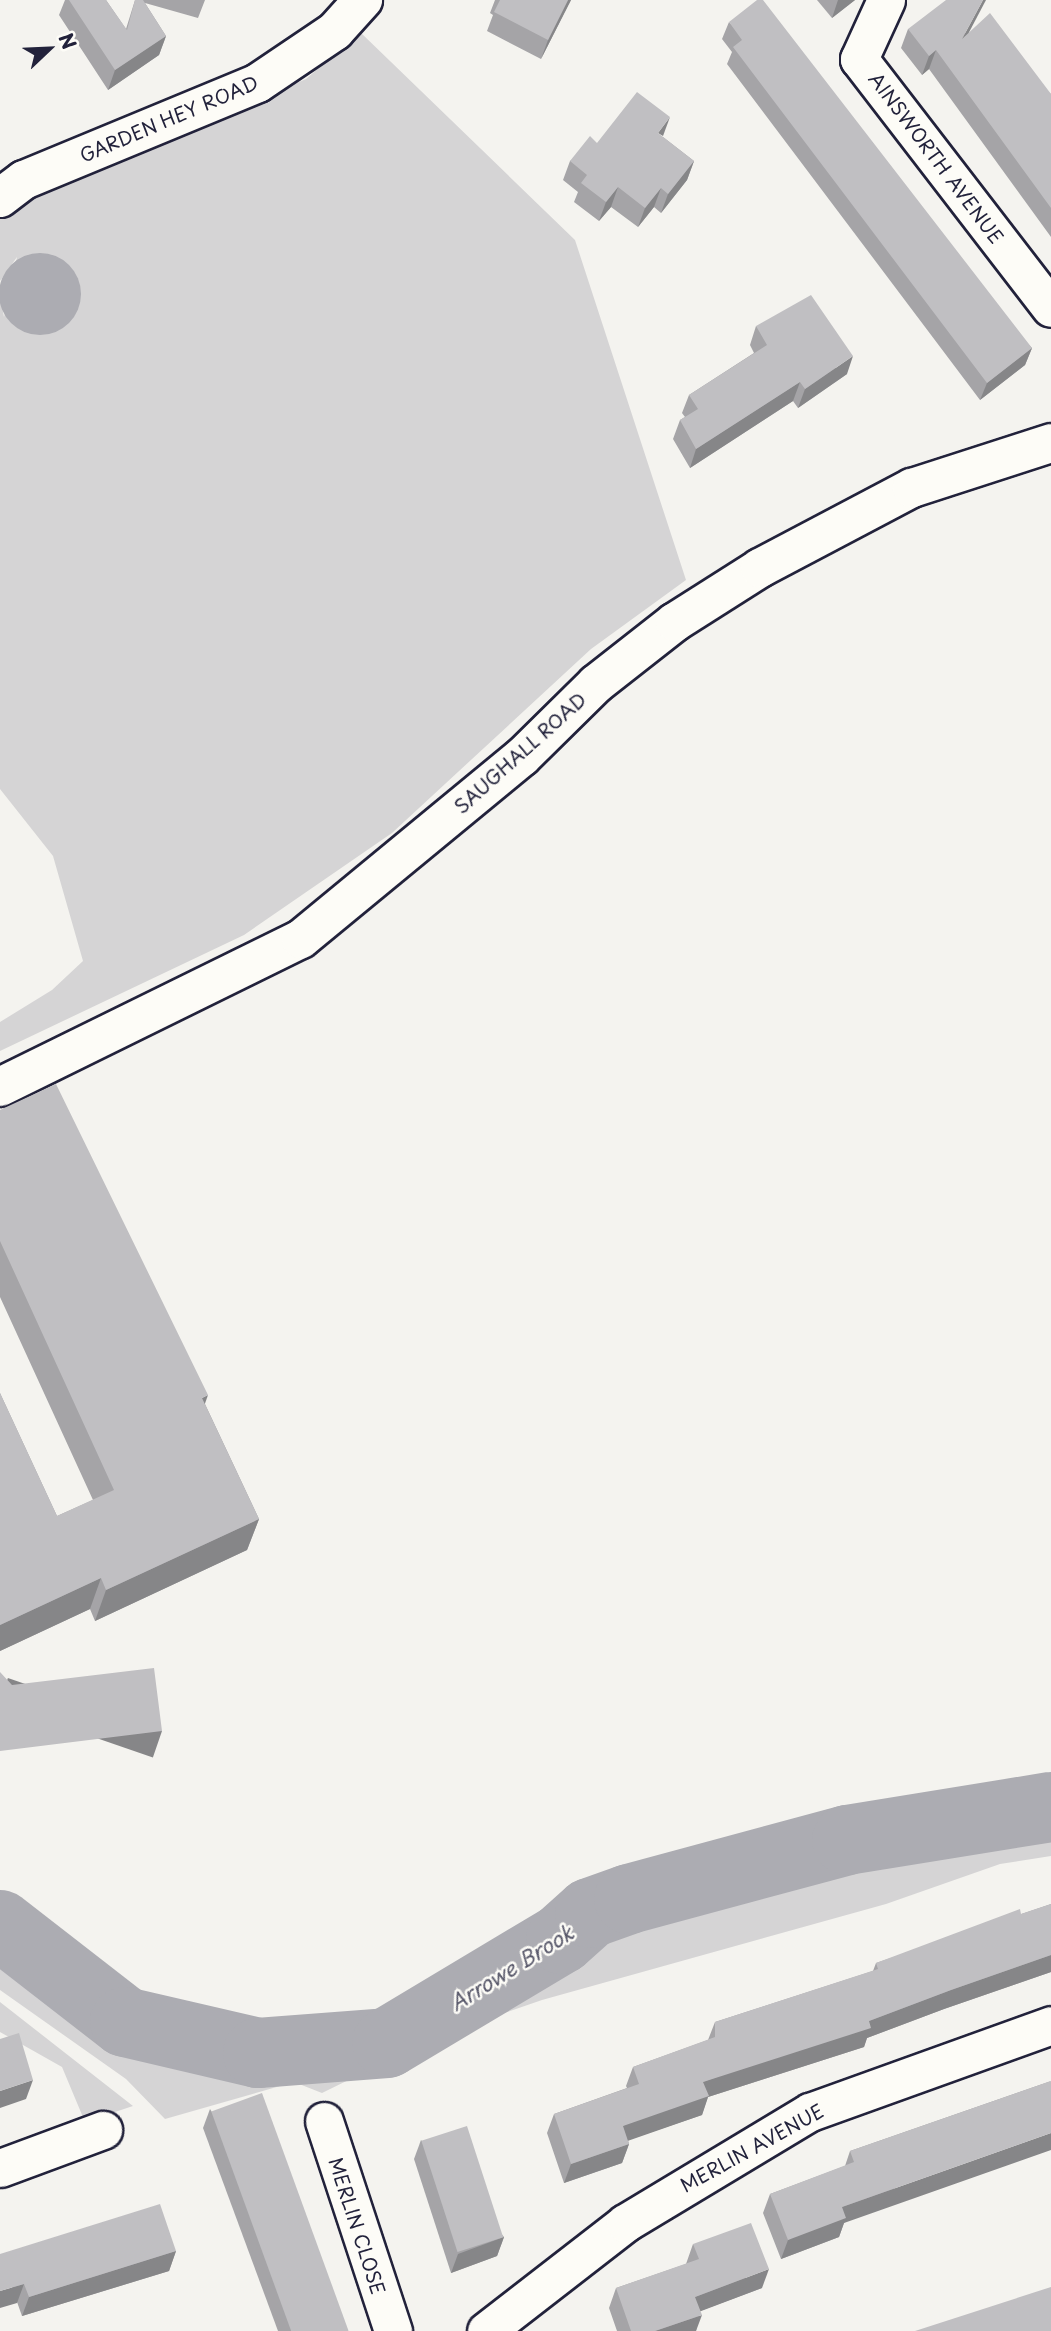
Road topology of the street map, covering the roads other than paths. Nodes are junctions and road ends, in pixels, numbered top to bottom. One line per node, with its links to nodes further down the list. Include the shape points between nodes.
1 (363, 0): 3 (street, GARDEN HEY ROAD, via 335,31 258,83 24,180)
2 (886, 0): 4 (street, AINSWORTH AVENUE, via 859,58)
3 (0, 198)
4 (1051, 308)
5 (1051, 443): 6 (street, SAUGHALL ROAD, via 912,488 760,568 675,622 596,684 522,757 301,939)
6 (0, 1087)
7 (1051, 2025): 11 (street, MERLIN AVENUE, via 810,2112 625,2222)
8 (324, 2121): 12 (street, MERLIN CLOSE)
9 (103, 2130): 10 (street)
10 (0, 2168)
11 (524, 2320): 13 (street, MERLIN AVENUE)
12 (393, 2331)
13 (486, 2331)

